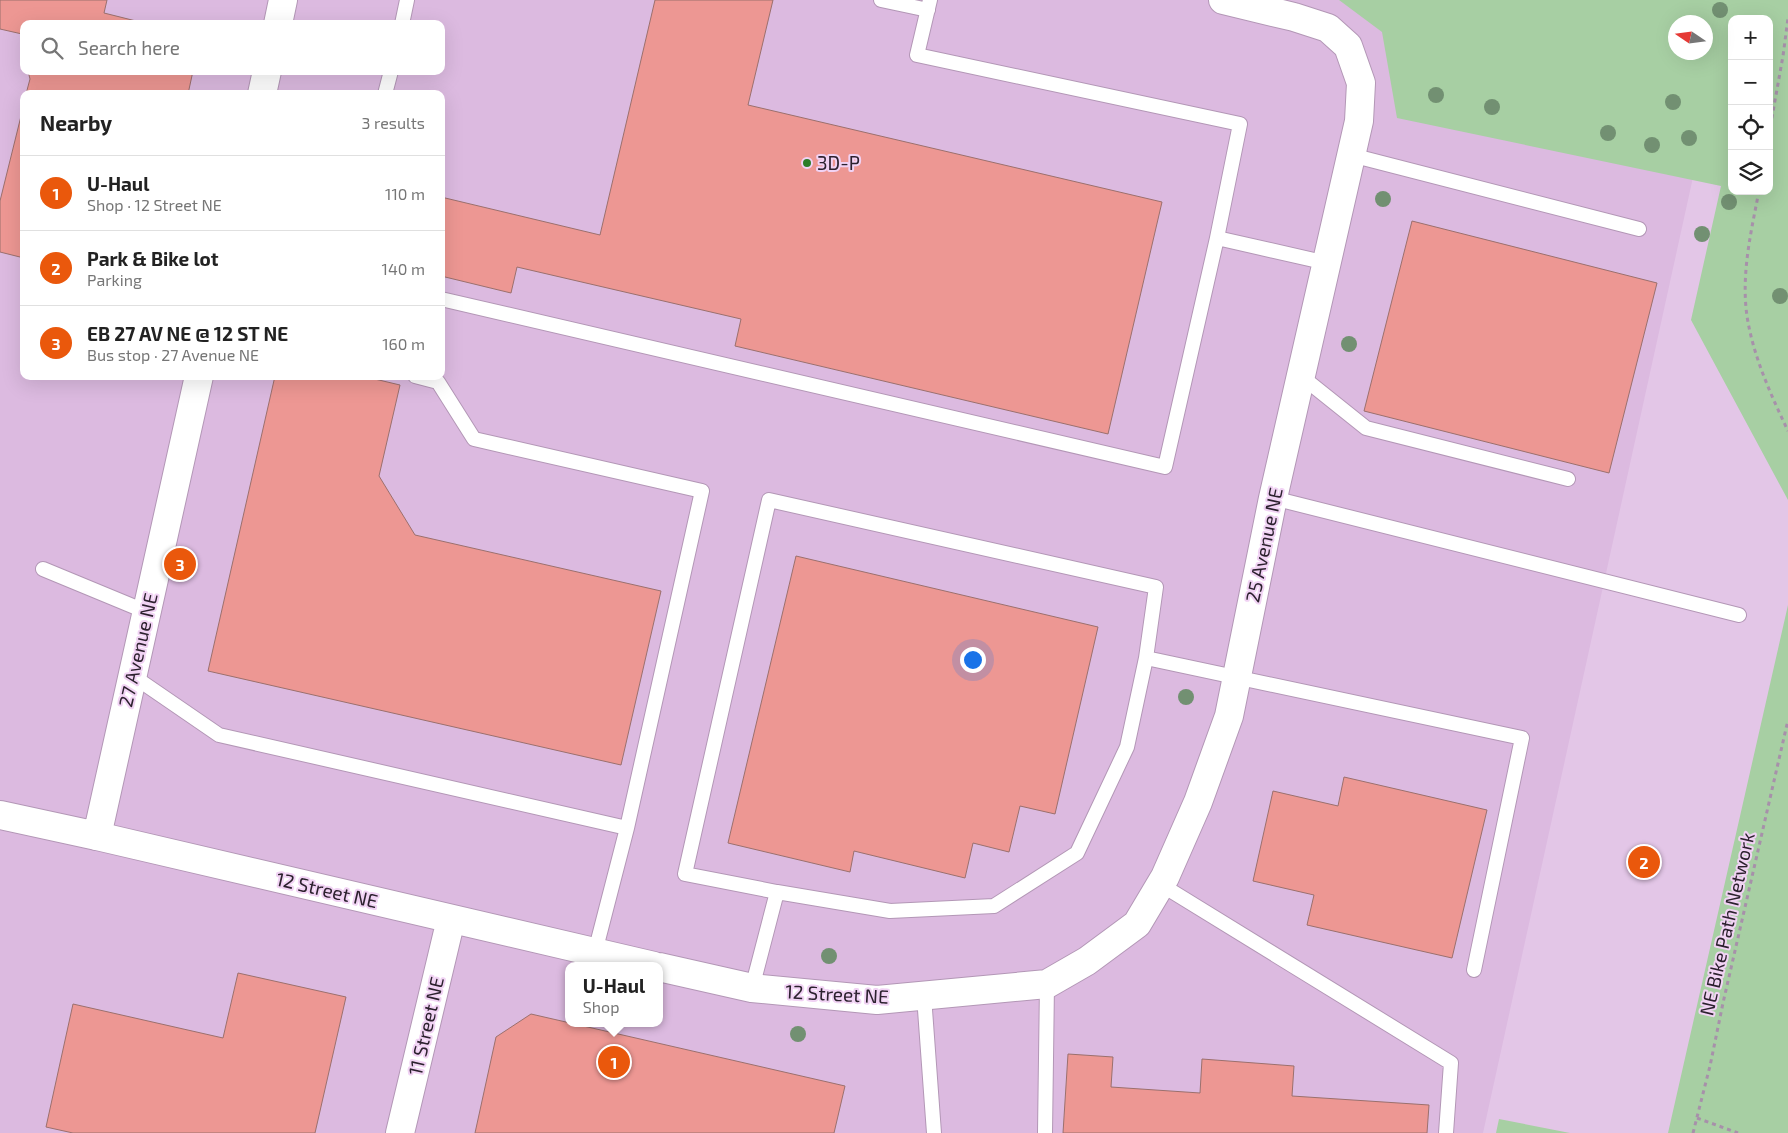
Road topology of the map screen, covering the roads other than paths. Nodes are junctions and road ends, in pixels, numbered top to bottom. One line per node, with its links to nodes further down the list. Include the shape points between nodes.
1 (283, 0): 6 (street)
2 (408, 0): 7 (lane)
3 (881, 0): 5 (lane)
4 (1223, 0): 12 (street, 25 Avenue NE, via 1328,28 1348,46 1361,83 1359,121)
5 (929, 5): 14 (lane, via 917,55 1240,124)
6 (279, 20)
7 (403, 20)
8 (266, 75): 10 (street)
9 (390, 75): 11 (lane)
10 (263, 90)
11 (386, 90)
12 (1351, 155): 13 (lane); 15 (street, 25 Avenue NE)
13 (1639, 229)
14 (1217, 238): 15 (lane); 16 (lane, via 1165,467)
15 (1327, 263): 17 (street, 25 Avenue NE)
16 (445, 301)
17 (1301, 376): 20 (lane, via 1366,428); 21 (street, 25 Avenue NE)
18 (198, 380): 23 (street, 27 Avenue NE)
19 (430, 380): 29 (lane, via 438,382 474,439 702,491)
20 (1568, 479)
21 (1272, 498): 24 (lane); 27 (street, 25 Avenue NE)
22 (42, 569): 23 (lane)
23 (147, 612): 26 (street, 27 Avenue NE)
24 (1738, 615)
25 (1146, 658): 27 (lane); 32 (lane, via 1127,747 1077,853 994,906 890,911); 32 (lane, via 1156,587 769,500 685,874)
26 (132, 676): 29 (lane, via 219,735); 30 (street, 27 Avenue NE)
27 (1237, 678): 31 (street, 25 Avenue NE, via 1229,716 1198,802); 37 (lane, via 1522,738)
28 (0, 815): 30 (street, 12 Street NE)
29 (627, 828): 34 (lane)
30 (97, 836): 33 (street, 12 Street NE)
31 (1160, 884): 38 (street, 25 Avenue NE, via 1136,924 1087,961); 44 (lane, via 1451,1063)
32 (777, 892): 39 (lane)
33 (451, 919): 34 (street, 12 Street NE); 41 (street, 11 Street NE)
34 (595, 952): 35 (street, 12 Street NE)
35 (637, 962)
36 (663, 968): 39 (street, 12 Street NE)
37 (1474, 970)
38 (1047, 984): 40 (street, 12 Street NE); 43 (lane)
39 (752, 988): 40 (street, 12 Street NE, via 877,1000)
40 (924, 996): 42 (lane)
41 (400, 1133)
42 (934, 1133)
43 (1045, 1133)
44 (1446, 1133)

